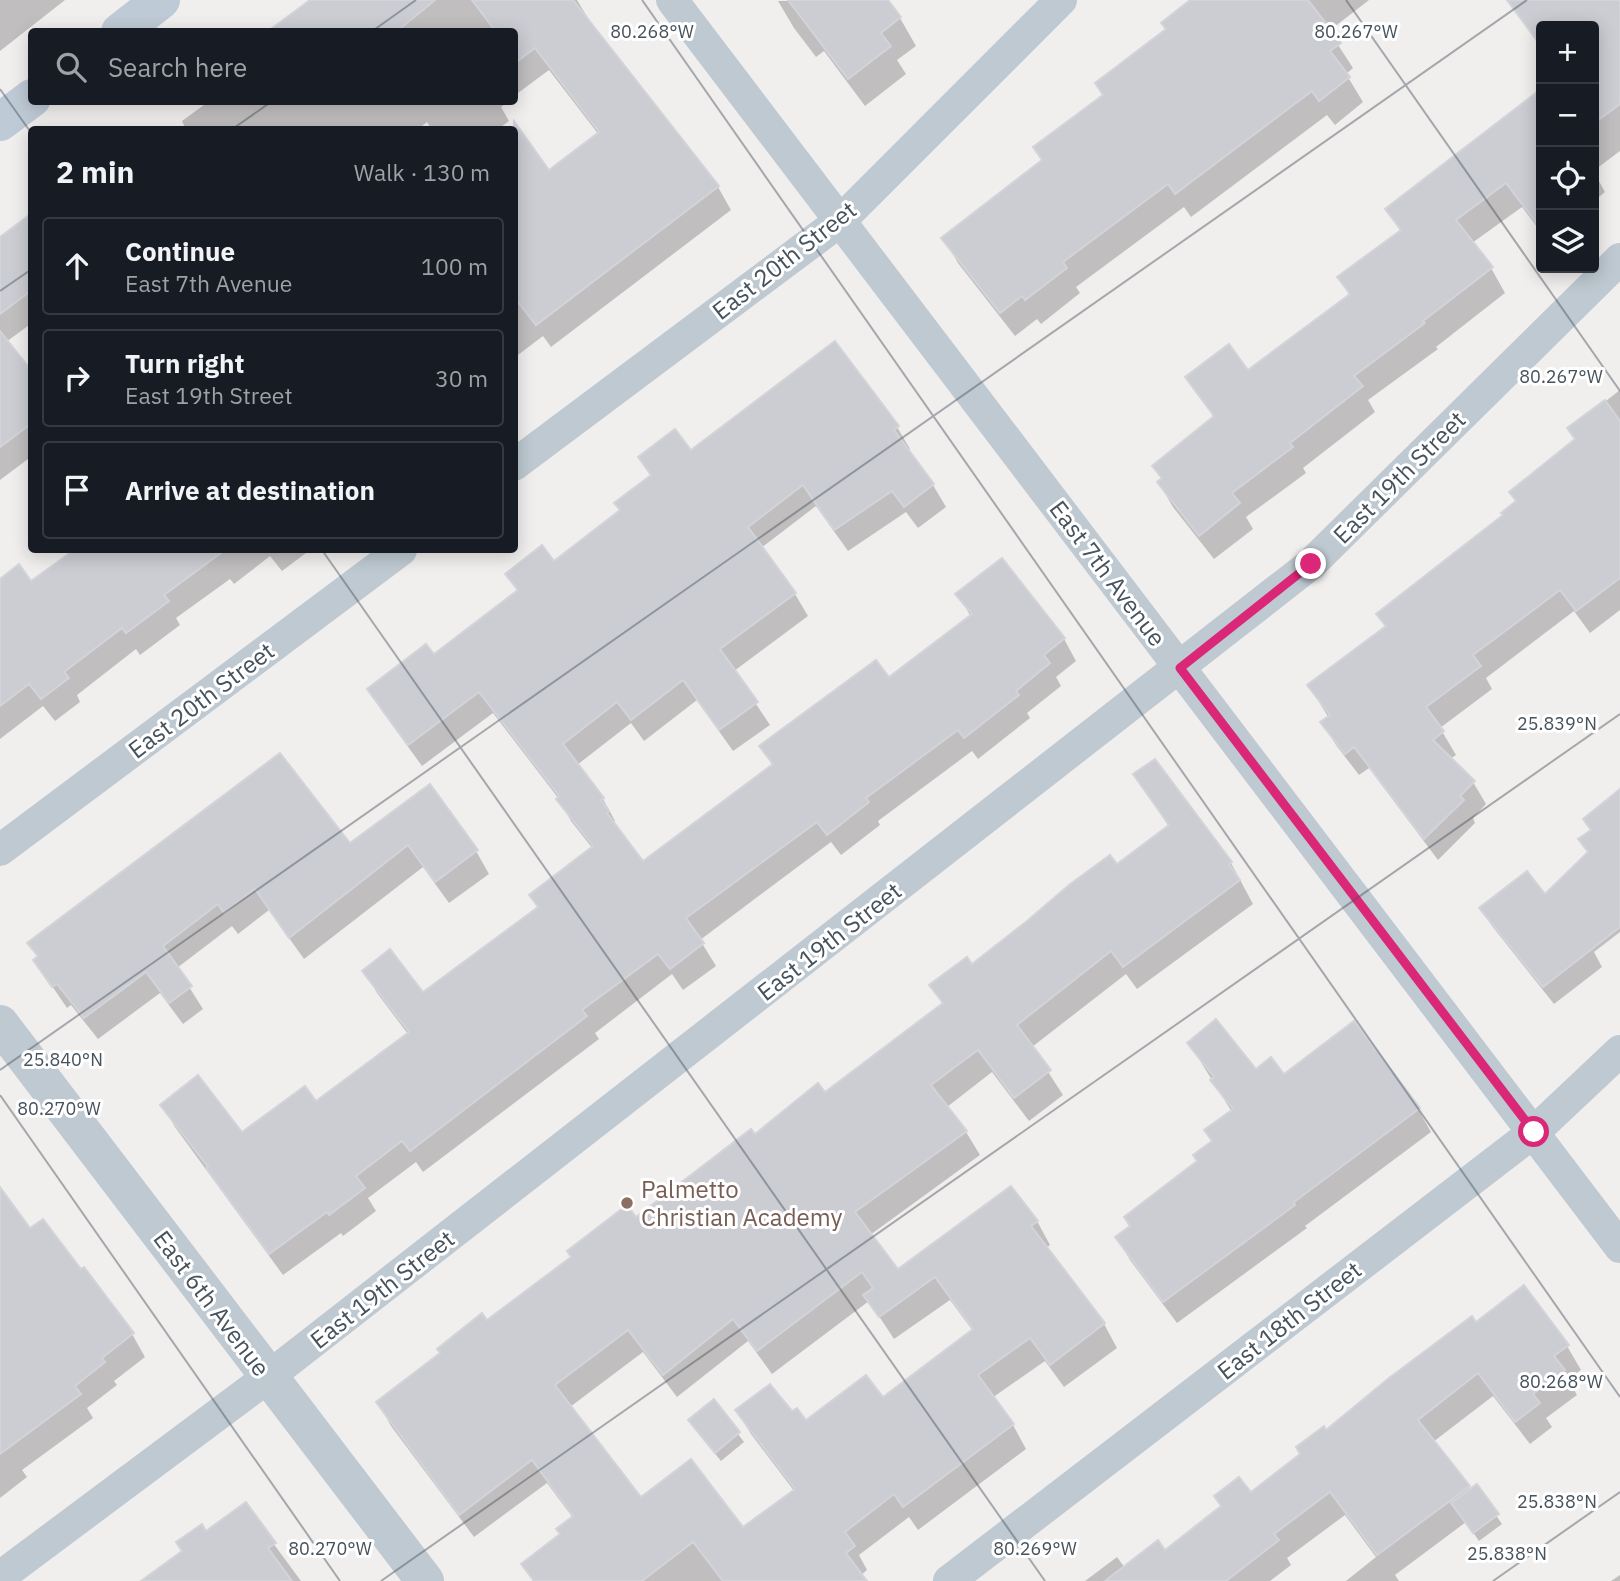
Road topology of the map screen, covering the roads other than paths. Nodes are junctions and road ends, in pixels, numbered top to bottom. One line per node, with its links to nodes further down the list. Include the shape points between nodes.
1 (161, 0): 4 (main road)
2 (672, 0): 7 (street, East 7th Avenue)
3 (1061, 0): 7 (street, East 20th Street)
4 (125, 28)
5 (28, 101): 6 (main road)
6 (0, 122)
7 (840, 221): 9 (street, East 20th Street); 11 (street, East 7th Avenue)
8 (1620, 259): 11 (street, East 19th Street, via 1311,564)
9 (518, 462)
10 (397, 553): 12 (street, East 20th Street)
11 (1180, 668): 15 (street, East 7th Avenue); 17 (street, East 19th Street)
12 (0, 850)
13 (0, 1024): 17 (street, East 6th Avenue)
14 (1620, 1051): 15 (street, East 18th Street)
15 (1534, 1132): 16 (street, East 7th Avenue); 20 (street, East 18th Street)
16 (1620, 1247)
17 (268, 1377): 18 (street, East 19th Street); 19 (street, East 6th Avenue)
18 (0, 1577)
19 (425, 1581)
20 (949, 1581)

